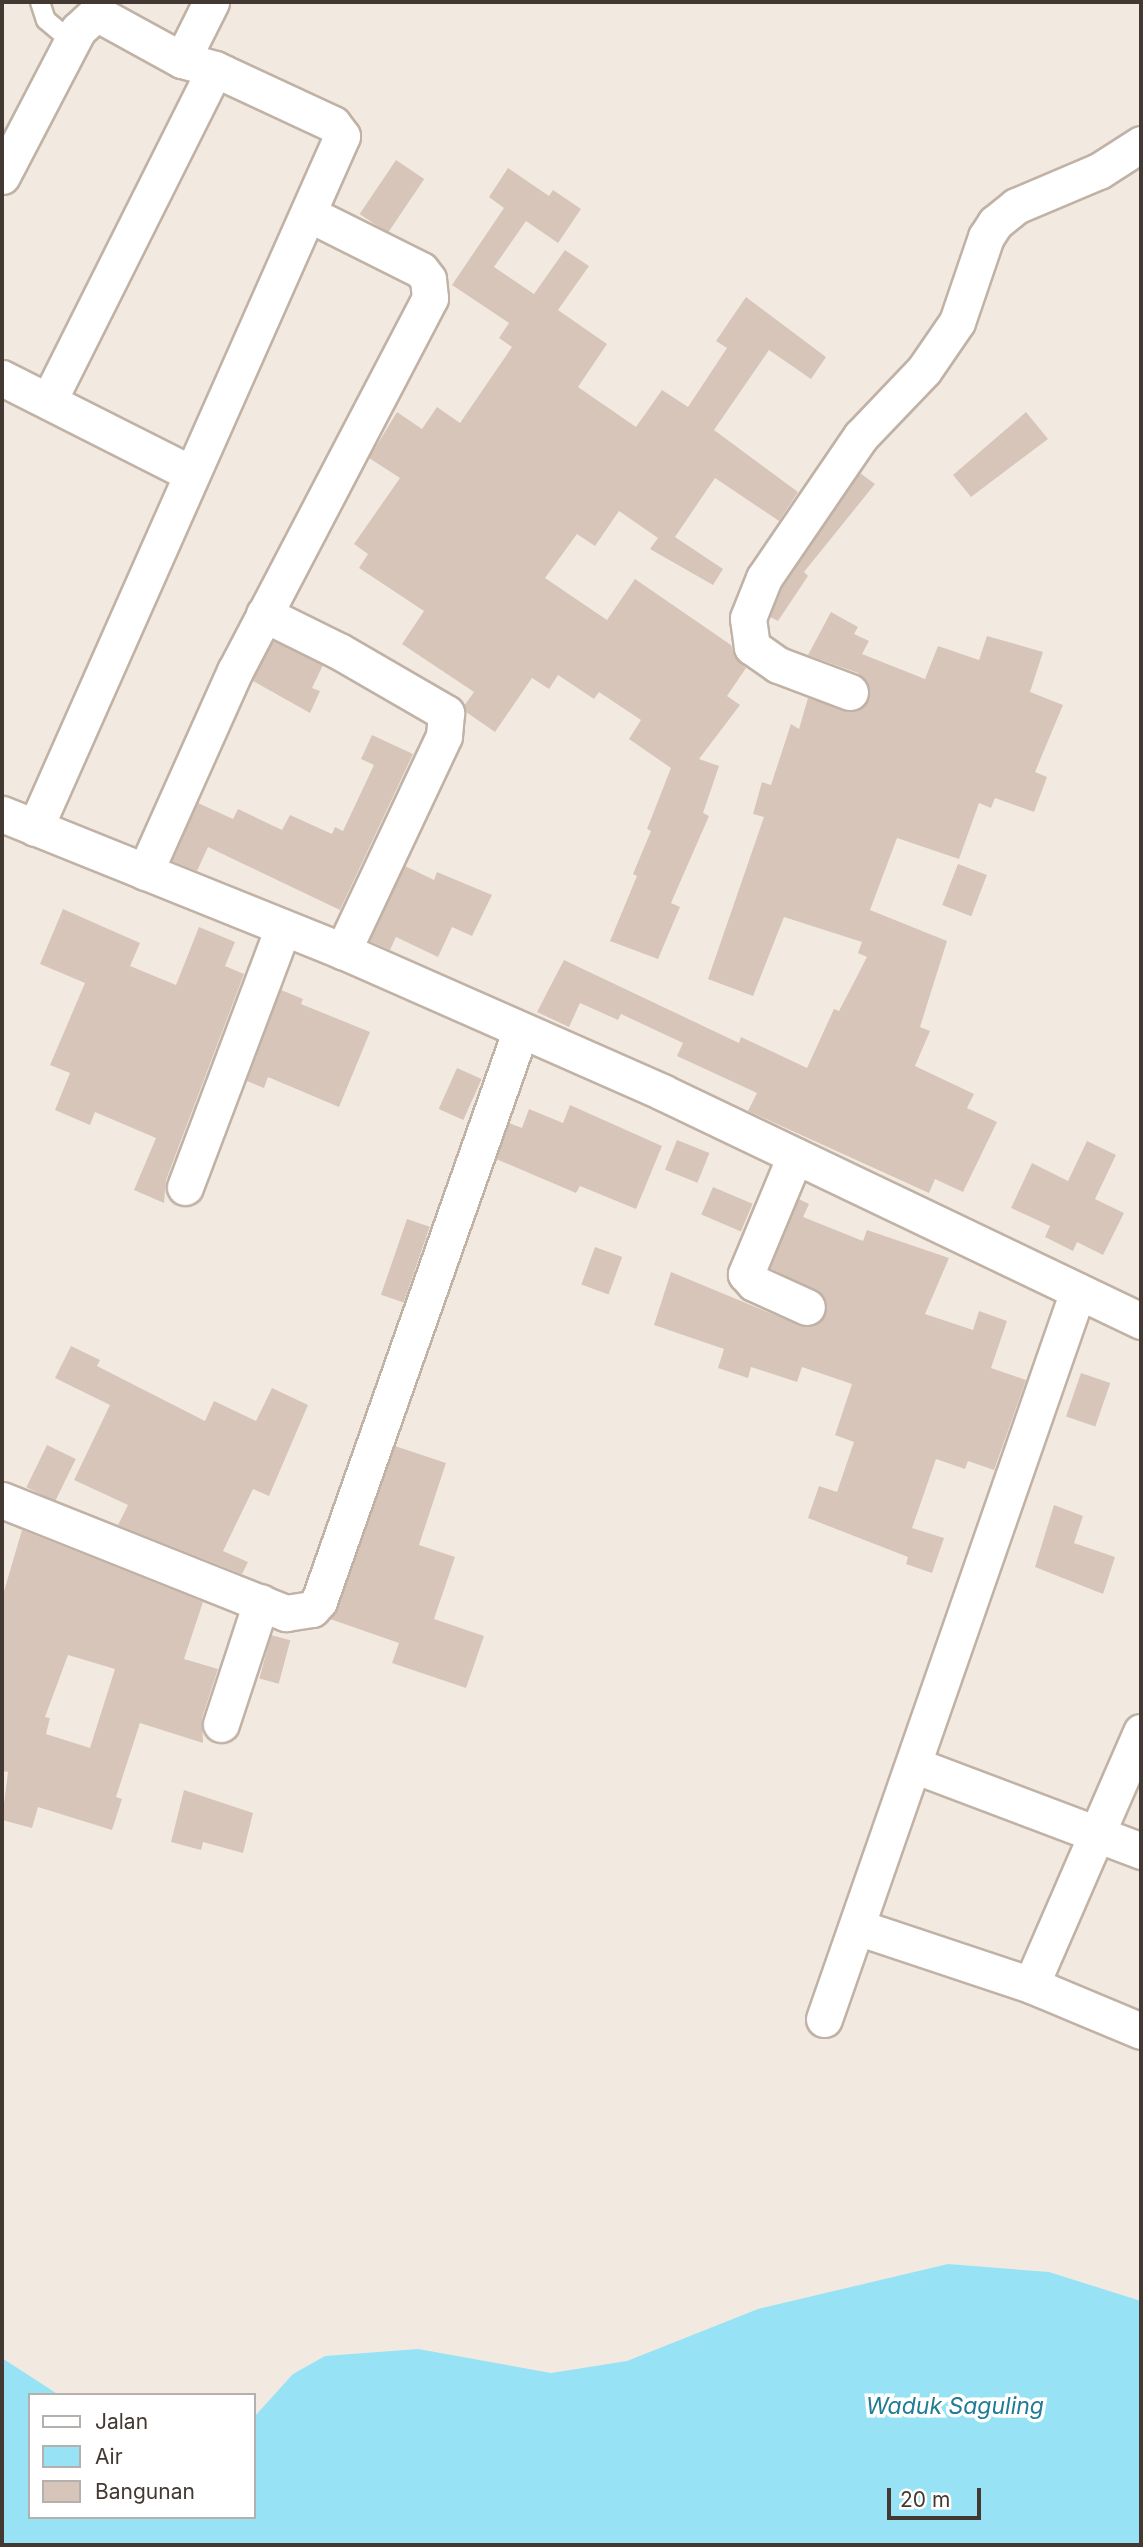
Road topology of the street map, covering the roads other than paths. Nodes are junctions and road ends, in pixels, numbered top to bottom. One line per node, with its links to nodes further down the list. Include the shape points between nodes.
1 (40, 2): 3 (lane, via 46,20)
2 (211, 2): 4 (street)
3 (72, 42): 4 (street, via 89,16 102,13); 6 (street)
4 (199, 64): 7 (street, via 341,130 339,150); 9 (street)
5 (1141, 144): 12 (street, via 1099,172 1016,206 995,223 957,322 924,370 861,436 764,578 748,618 752,647 778,665)
6 (2, 176)
7 (309, 214): 10 (street); 11 (street, via 421,270 428,279 430,298)
8 (2, 378): 9 (street)
9 (49, 400): 10 (street)
10 (190, 473): 14 (street)
11 (264, 614): 15 (street); 17 (street, via 339,650 446,713 444,736)
12 (850, 692)
13 (2, 814): 14 (street)
14 (35, 828): 15 (street)
15 (145, 872): 16 (street)
16 (284, 928): 17 (street); 20 (street)
17 (343, 951): 18 (street)
18 (520, 1032): 19 (street); 25 (street, via 319,1601 303,1614 286,1613)
19 (795, 1156): 21 (street); 22 (street, via 746,1274 754,1283)
20 (185, 1186)
21 (1078, 1291): 23 (street); 28 (street)
22 (807, 1307)
23 (1141, 1321)
24 (2, 1500): 25 (street)
25 (261, 1602): 26 (street)
26 (221, 1724)
27 (1141, 1732): 29 (street)
28 (914, 1765): 29 (street); 31 (street)
29 (1097, 1834): 30 (street); 32 (street)
30 (1141, 1851)
31 (857, 1927): 32 (street); 33 (street)
32 (1031, 1985): 34 (street)
33 (824, 2019)
34 (1141, 2031)

